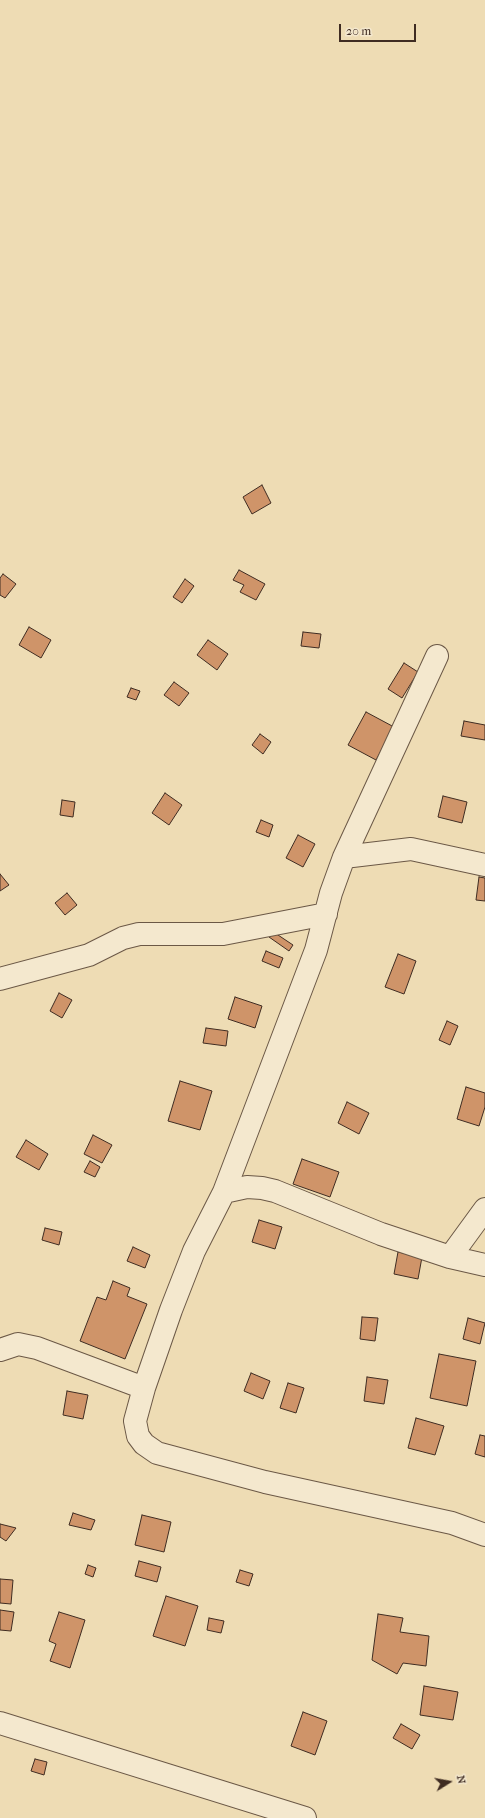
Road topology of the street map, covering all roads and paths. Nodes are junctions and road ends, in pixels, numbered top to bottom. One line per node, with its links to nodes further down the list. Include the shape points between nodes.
1 (437, 656): 2 (street)
2 (344, 857): 3 (street, via 411,848); 4 (street)
3 (485, 865)
4 (326, 914): 5 (street, via 223,934 139,934 123,938 89,954); 6 (street, via 316,950)
5 (0, 979)
6 (224, 1192): 8 (street, via 248,1187 276,1191 381,1234); 11 (street, via 194,1251)
7 (485, 1209): 8 (street)
8 (450, 1257): 9 (street)
9 (485, 1265)
10 (0, 1350): 11 (street, via 18,1344 37,1348)
11 (144, 1388): 12 (street, via 135,1420 138,1436 157,1453 266,1482 452,1523)
12 (485, 1535)
13 (0, 1723): 14 (street)
14 (305, 1818)

